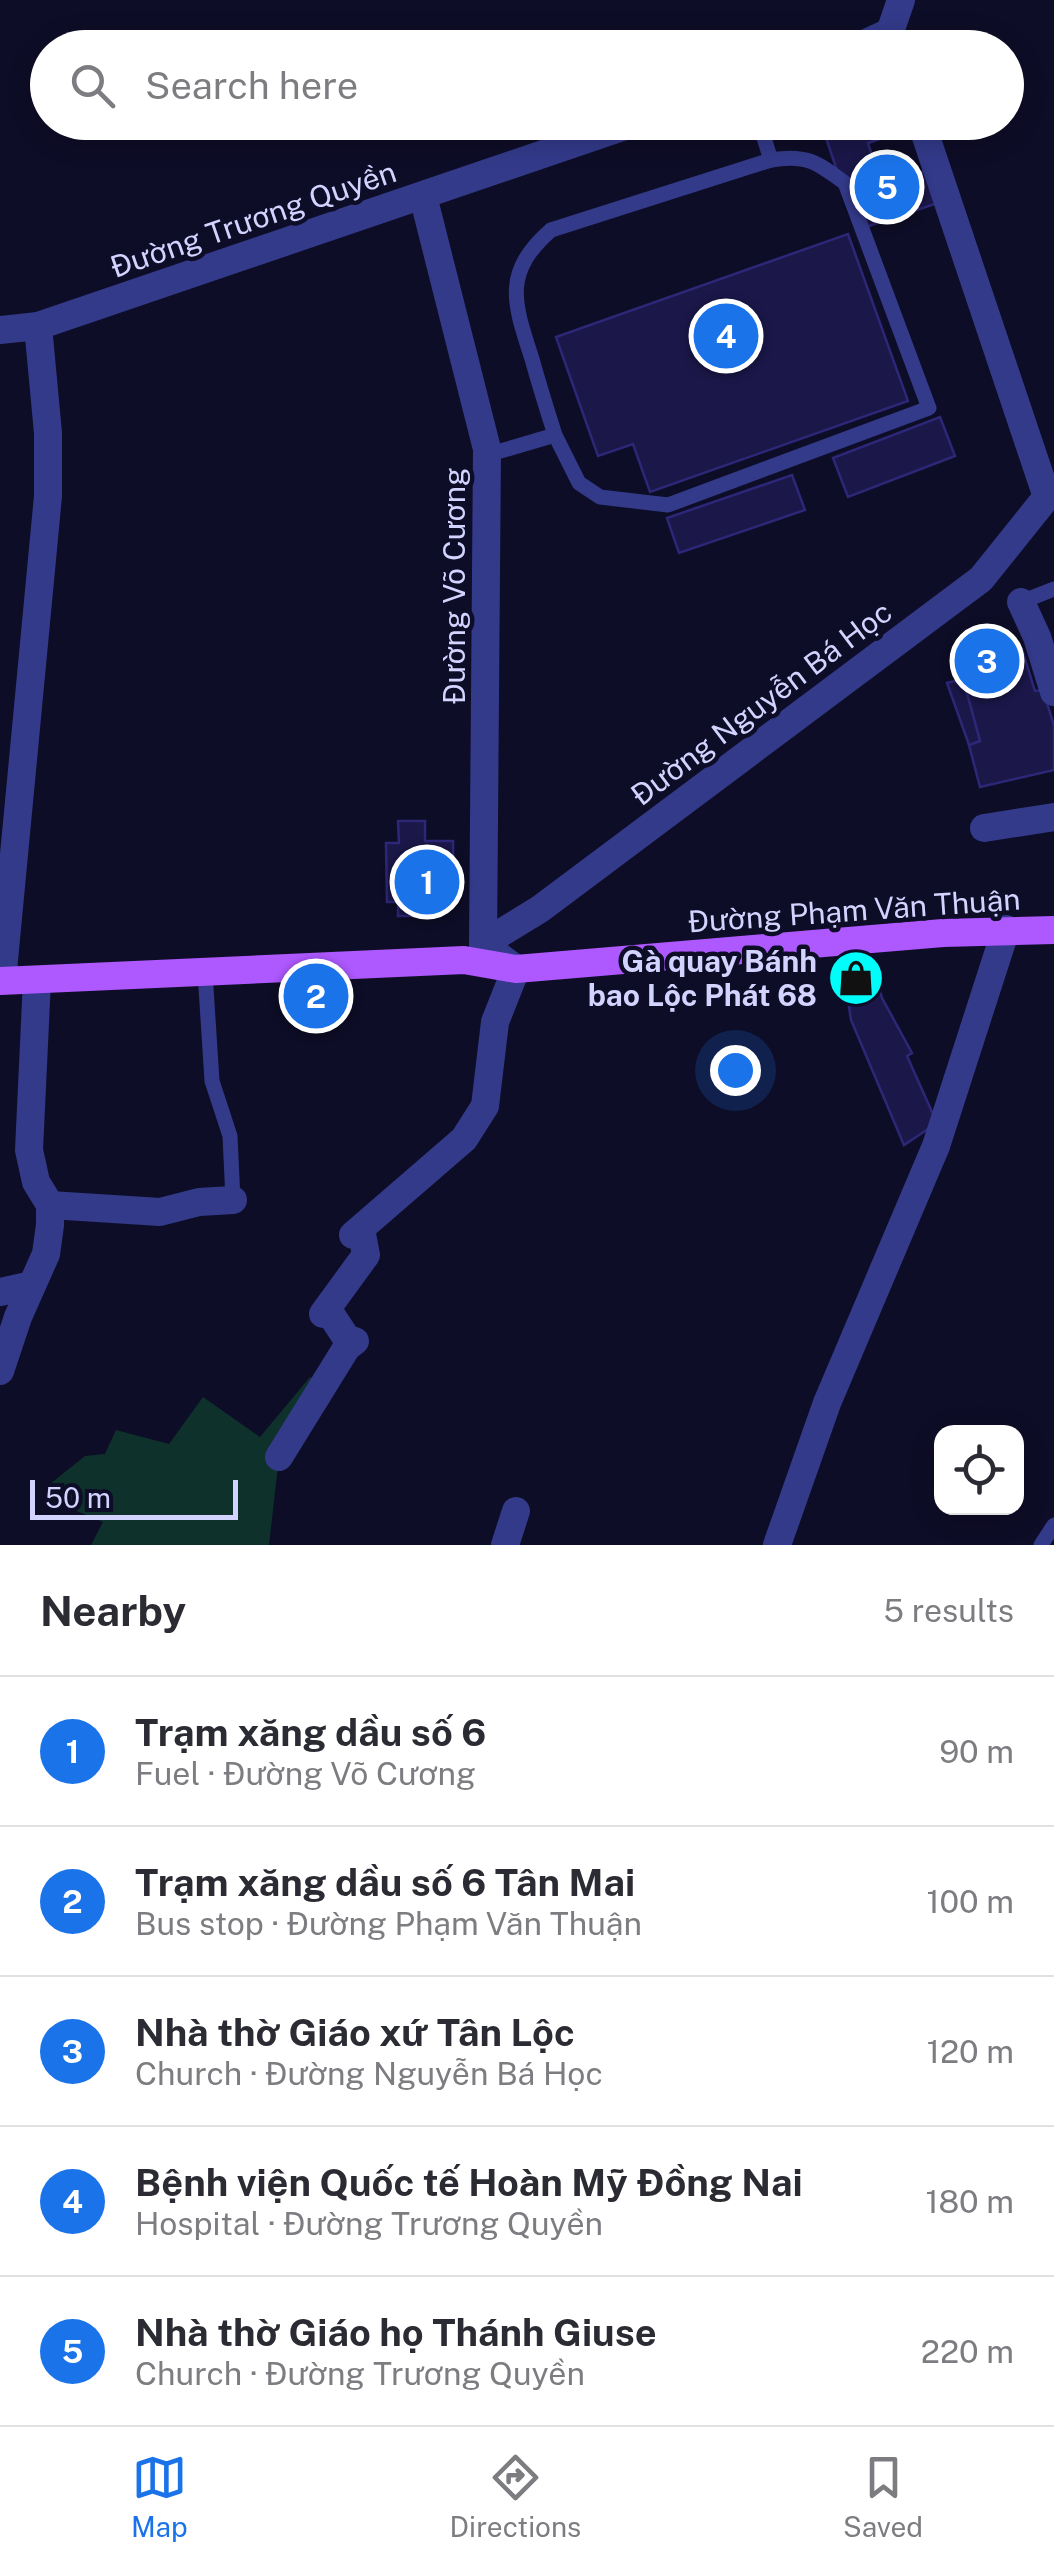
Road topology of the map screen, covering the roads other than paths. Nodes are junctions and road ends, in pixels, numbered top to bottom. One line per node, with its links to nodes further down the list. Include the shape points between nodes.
1 (901, 0): 2 (street)
2 (895, 30)
3 (585, 140): 7 (street, Đường Trương Quyền)
4 (765, 140): 6 (lane)
5 (927, 140): 12 (street)
6 (771, 160): 10 (lane, via 552,230 530,248 515,305); 10 (lane, via 796,156 819,163 844,183 929,408 668,505 600,498 578,483)
7 (423, 196): 8 (street, Đường Trương Quyền); 11 (street, Đường Võ Cương)
8 (38, 326): 9 (street, Đường Trương Quyền); 25 (street, via 48,496)
9 (0, 330)
10 (555, 435): 11 (lane)
11 (488, 454): 21 (street, Đường Võ Cương)
12 (1050, 491): 13 (street, Đường Nguyễn Bá Học)
13 (996, 562): 15 (street); 21 (street, Đường Nguyễn Bá Học, via 540,908)
14 (1054, 589): 15 (lane)
15 (1019, 597): 16 (street)
16 (1054, 692)
17 (1054, 817): 18 (street)
18 (984, 828)
19 (1006, 929): 20 (main road, Đường Phạm Văn Thuận); 22 (main road, Đường Phạm Văn Thuận); 35 (street, via 936,1146 827,1403)
20 (1054, 930)
21 (483, 944): 22 (street)
22 (516, 969): 23 (main road, Đường Phạm Văn Thuận, via 464,960); 31 (street, via 494,1022 485,1106 464,1139 353,1234 362,1234 366,1255 323,1314 330,1313 355,1341)
23 (205, 972): 24 (main road, Đường Phạm Văn Thuận); 26 (lane, via 212,1082 230,1136)
24 (36, 980): 25 (main road, Đường Phạm Văn Thuận); 27 (street, via 28,1150)
25 (1, 981)
26 (234, 1200): 27 (street, via 160,1212)
27 (50, 1205): 28 (street, via 46,1254)
28 (32, 1285): 29 (street); 30 (street)
29 (0, 1292)
30 (0, 1371)
31 (279, 1457)
32 (516, 1510): 34 (street)
33 (1054, 1525): 36 (lane)
34 (504, 1545)
35 (777, 1545)
36 (1041, 1545)

